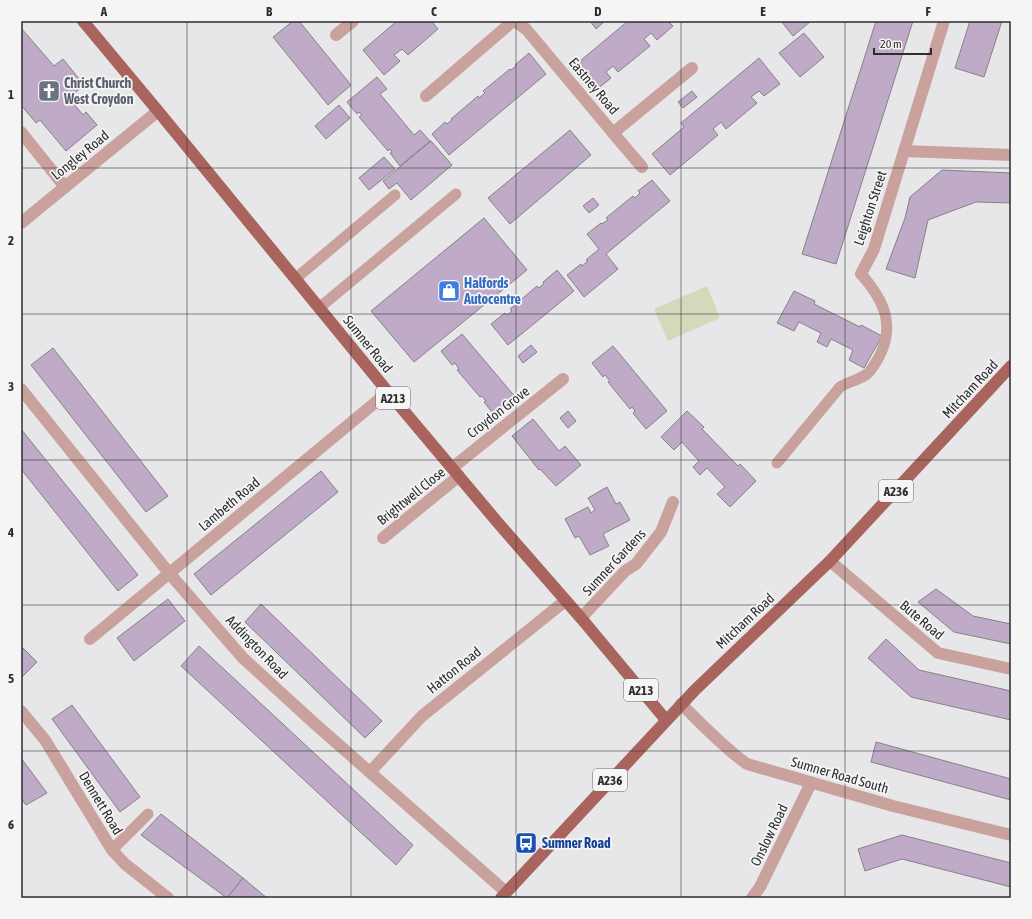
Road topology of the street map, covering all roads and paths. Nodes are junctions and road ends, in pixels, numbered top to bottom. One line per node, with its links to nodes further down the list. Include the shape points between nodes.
1 (83, 21): 8 (main road, Sumner Road / A213)
2 (353, 21): 5 (street)
3 (513, 21): 7 (street, Eastney Road); 10 (street, Eastney Road, via 526,29)
4 (944, 21): 11 (street, Leighton Street)
5 (336, 35)
6 (692, 68): 10 (street, Eastney Road)
7 (426, 96)
8 (158, 111): 14 (street, Longley Road); 19 (main road, Sumner Road / A213)
9 (21, 132): 14 (street)
10 (613, 133): 13 (street)
11 (904, 151): 12 (street); 18 (street, Leighton Street, via 874,249)
12 (1011, 155)
13 (642, 167)
14 (65, 187): 17 (street, Longley Road)
15 (456, 194): 20 (lane)
16 (395, 196): 19 (lane)
17 (21, 223)
18 (861, 274): 25 (lane, via 881,302 887,328 886,344 868,374 840,387)
19 (296, 279): 20 (main road, Sumner Road / A213)
20 (319, 308): 24 (main road, Sumner Road / A213)
21 (1010, 368): 29 (main road, Mitcham Road / A236)
22 (563, 380): 26 (street, Croydon Grove)
23 (21, 389): 30 (street, Addington Road)
24 (388, 392): 26 (main road, Sumner Road / A213); 30 (street, Lambeth Road)
25 (777, 463)
26 (455, 472): 28 (street, Brightwell Close); 31 (main road, Sumner Road / A213)
27 (673, 502): 32 (street, Sumner Gardens, via 661,532 636,564 624,571)
28 (383, 538)
29 (830, 561): 34 (street, Bute Road, via 938,653); 35 (main road, Mitcham Road / A236)
30 (170, 573): 33 (street, Lambeth Road); 38 (street, Addington Road, via 252,667)
31 (565, 600): 32 (main road, Sumner Road / A213); 38 (street, Hatton Road, via 422,716)
32 (581, 618): 37 (main road, Sumner Road / A213)
33 (90, 638)
34 (1011, 669)
35 (681, 704): 37 (main road, Mitcham Road / A236); 39 (street, Sumner Road South, via 713,737 747,764)
36 (21, 711): 42 (street, Dennett Road, via 45,740)
37 (666, 720): 43 (main road, Mitcham Road / A236)
38 (370, 772): 43 (street, Addington Road)
39 (811, 783): 41 (street, Sumner Road South); 45 (street, Onslow Road, via 760,887)
40 (148, 814): 42 (lane)
41 (1011, 835)
42 (112, 850): 44 (street, Dennett Road, via 124,864)
43 (504, 895)
44 (168, 898)
45 (752, 898)

